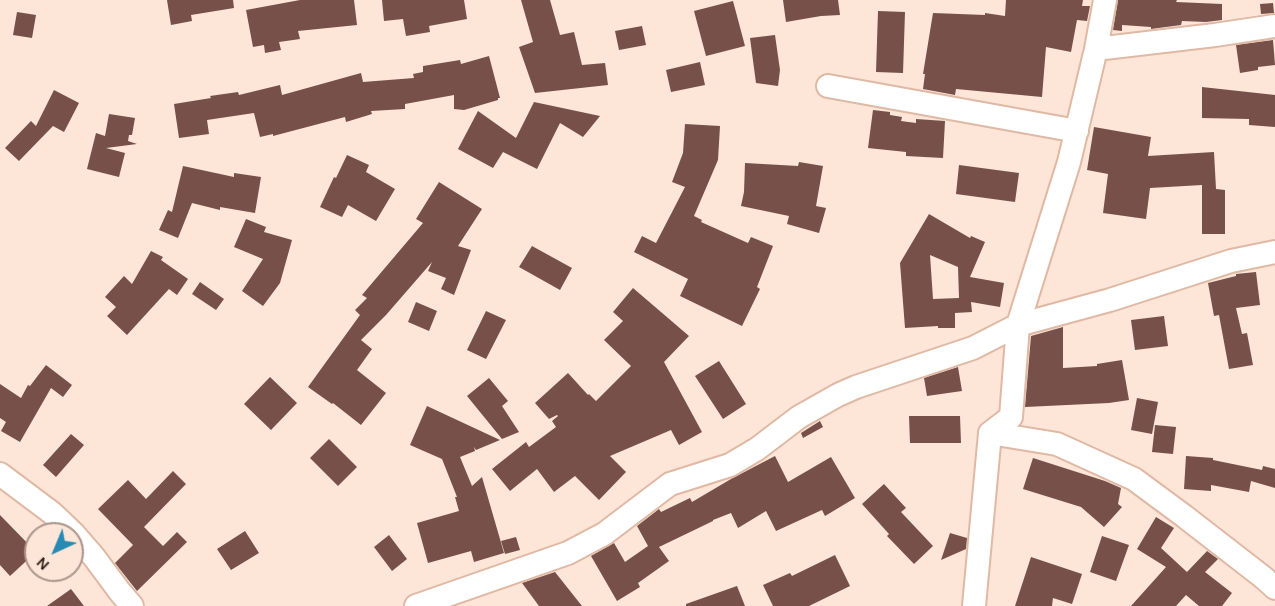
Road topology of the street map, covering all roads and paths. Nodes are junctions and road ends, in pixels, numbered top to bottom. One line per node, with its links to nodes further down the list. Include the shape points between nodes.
1 (1105, 0): 3 (street)
2 (1275, 26): 3 (street)
3 (1096, 49): 5 (street)
4 (828, 86): 5 (street)
5 (1077, 131): 7 (street)
6 (1275, 252): 7 (street, via 1231,261)
7 (1018, 325): 8 (street, via 1011,417); 12 (street, via 973,348 838,395 730,465 670,484 604,534 568,553)
8 (990, 433): 10 (street, via 1057,444 1134,479); 13 (street)
9 (0, 474): 11 (street, via 74,534)
10 (1275, 588)
11 (132, 606)
12 (416, 606)
13 (974, 606)

